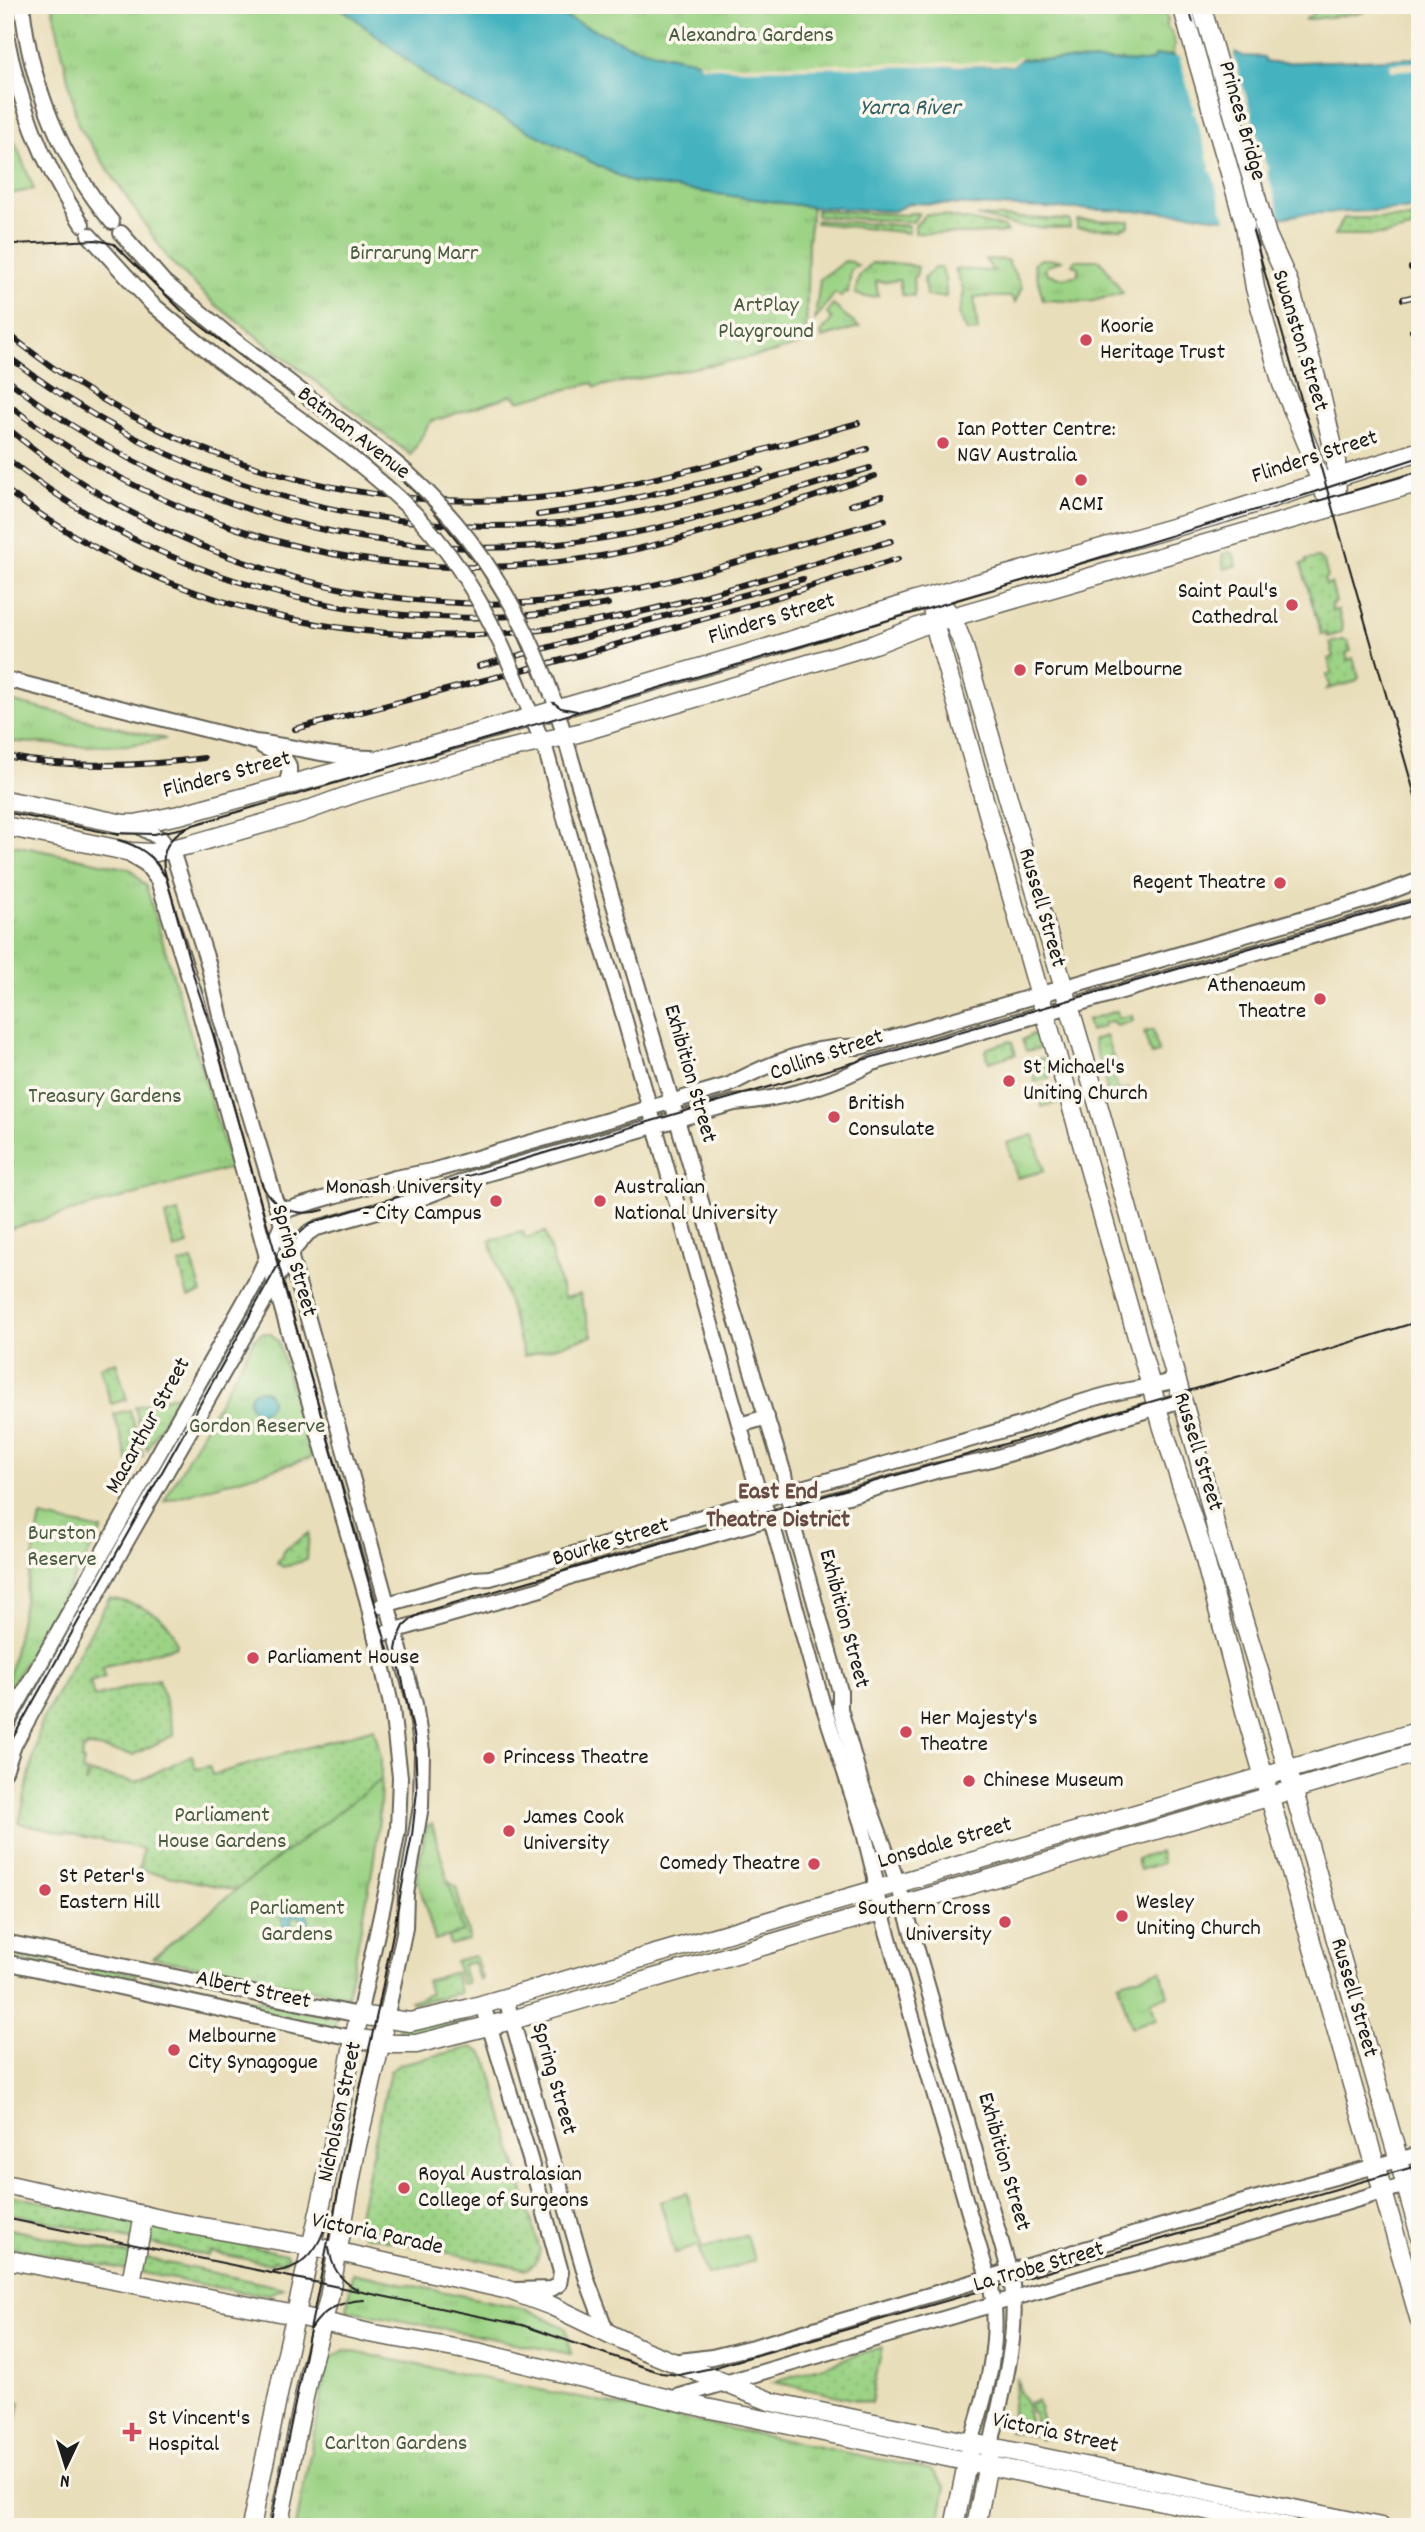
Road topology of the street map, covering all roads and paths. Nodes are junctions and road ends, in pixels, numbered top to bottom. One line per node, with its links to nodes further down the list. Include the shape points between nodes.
1 (22, 5): 5 (street, Batman Avenue, via 42,95)
2 (1182, 5): 8 (main road, Princes Bridge, bridge)
3 (1201, 5): 7 (main road, Princes Bridge)
4 (5, 30): 6 (street, Batman Avenue, via 20,97)
5 (86, 188): 6 (street); 20 (street, Batman Avenue, bridge, via 164,282 372,444 436,501 510,602)
6 (63, 194): 21 (street, Batman Avenue, bridge, via 85,229 150,303 356,463 417,517 483,609)
7 (1264, 224): 10 (main road, Swanston Street, via 1299,315 1325,408)
8 (1245, 225): 12 (main road, Swanston Street, via 1265,325)
9 (1420, 451): 10 (main road, Flinders Street)
10 (1337, 477): 12 (main road, Flinders Street); 13 (main road, Swanston Street)
11 (1420, 482): 13 (main road)
12 (1319, 483): 13 (main road, Swanston Street); 14 (main road, Flinders Street)
13 (1335, 506): 15 (main road)
14 (932, 596): 15 (main road, Russell Street); 16 (main road, Russell Street); 20 (main road, Flinders Street)
15 (952, 617): 16 (main road); 17 (main road, Russell Street)
16 (934, 622): 18 (main road, Russell Street); 22 (main road, via 875,644)
17 (963, 644): 18 (main road); 25 (main road, Russell Street)
18 (942, 651): 27 (main road, Russell Street)
19 (5, 679): 24 (street)
20 (554, 702): 21 (main road, Flinders Street); 22 (street, Exhibition Street)
21 (529, 709): 23 (street, Exhibition Street); 26 (main road, Flinders Street, via 433,746)
22 (565, 736): 23 (main road); 33 (street, Exhibition Street)
23 (542, 740): 34 (main road); 35 (street, Exhibition Street)
24 (255, 742): 26 (street, via 343,757); 28 (street, via 288,762 290,775)
25 (995, 751): 27 (main road); 37 (main road, Russell Street)
26 (391, 756): 28 (main road, Flinders Street)
27 (972, 758): 39 (main road, Russell Street)
28 (285, 786): 30 (main road, Flinders Street)
29 (5, 800): 30 (main road, Flinders Street)
30 (135, 824): 34 (street)
31 (5, 825): 32 (main road)
32 (106, 846): 34 (main road, via 142,853); 57 (street, Spring Street, via 142,860 158,880)
33 (597, 847): 35 (street); 42 (street, Exhibition Street)
34 (171, 850): 54 (street, Spring Street)
35 (575, 853): 43 (street, Exhibition Street)
36 (1420, 880): 44 (street, Collins Street, via 1373,898)
37 (1040, 905): 39 (main road); 40 (main road, Russell Street)
38 (1420, 905): 48 (street, Collins Street)
39 (1017, 911): 41 (main road, Russell Street)
40 (1052, 947): 41 (main road); 44 (main road, Russell Street)
41 (1030, 953): 45 (main road, Russell Street)
42 (629, 959): 43 (street); 46 (street, Exhibition Street)
43 (609, 964): 47 (street, Exhibition Street)
44 (1064, 988): 45 (street, Collins Street); 48 (main road, Russell Street)
45 (1041, 995): 49 (main road, Russell Street); 50 (street, Collins Street, via 859,1047 836,1046)
46 (641, 998): 47 (street); 50 (street, Exhibition Street)
47 (620, 1003): 51 (street, Exhibition Street)
48 (1069, 1006): 49 (street, Collins Street); 62 (main road, Russell Street)
49 (1046, 1013): 52 (street, Collins Street, via 872,1063 837,1080); 63 (main road, Russell Street)
50 (671, 1101): 51 (street, Collins Street); 52 (street, Exhibition Street)
51 (648, 1108): 53 (street, Exhibition Street); 55 (street, Collins Street)
52 (677, 1120): 53 (street, Collins Street); 66 (street, Exhibition Street)
53 (654, 1126): 58 (street, Collins Street, via 313,1229); 67 (street, Exhibition Street)
54 (275, 1201): 55 (street, Collins Street, via 284,1209); 56 (street, Spring Street)
55 (309, 1203): 56 (street, Collins Street, via 289,1213)
56 (281, 1226): 57 (street, Collins Street); 58 (street, Spring Street)
57 (267, 1257): 59 (street, Spring Street); 71 (street, Macarthur Street)
58 (290, 1257): 59 (street, Collins Street); 79 (street, Spring Street)
59 (275, 1282): 60 (street, Macarthur Street); 61 (street, Spring Street)
60 (254, 1320): 61 (street, via 262,1313 275,1313); 72 (street, Macarthur Street)
61 (289, 1329): 80 (street, Spring Street)
62 (1177, 1380): 63 (street, Bourke Street); 64 (main road, Russell Street)
63 (1152, 1387): 65 (main road, Russell Street); 68 (street, Bourke Street)
64 (1182, 1400): 65 (street, Bourke Street); 75 (main road, Russell Street)
65 (1157, 1407): 70 (street, Bourke Street, via 1019,1451); 76 (main road, Russell Street)
66 (767, 1417): 67 (street); 68 (street, Exhibition Street)
67 (740, 1424): 69 (street, Exhibition Street)
68 (788, 1492): 69 (street, Bourke Street); 70 (street, Exhibition Street)
69 (762, 1500): 73 (street, Exhibition Street); 79 (street, Bourke Street)
70 (791, 1512): 73 (street, Bourke Street); 81 (street, Exhibition Street)
71 (125, 1515): 72 (street); 74 (street, Macarthur Street)
72 (140, 1519): 74 (street, Macarthur Street)
73 (770, 1519): 82 (street, Exhibition Street); 83 (street, Bourke Street)
74 (120, 1538): 77 (street, Macarthur Street); 78 (street, Macarthur Street)
75 (1219, 1540): 76 (main road); 85 (main road, Russell Street)
76 (1201, 1545): 86 (main road, Russell Street)
77 (85, 1584): 78 (street); 88 (street, Macarthur Street)
78 (101, 1590): 89 (street, Macarthur Street)
79 (389, 1604): 80 (street, Bourke Street); 83 (street, Spring Street)
80 (370, 1610): 84 (street, Spring Street)
81 (818, 1612): 82 (street); 107 (street, Exhibition Street, via 840,1690 840,1709)
82 (799, 1617): 108 (street, Exhibition Street, via 862,1825)
83 (396, 1630): 84 (street, Bourke Street); 87 (street, Spring Street)
84 (376, 1636): 90 (street, Spring Street)
85 (1250, 1644): 86 (main road); 95 (main road, Russell Street)
86 (1229, 1651): 96 (main road, Russell Street)
87 (415, 1704): 128 (street, Nicholson Street, via 422,1752 421,1807 405,1928)
88 (14, 1709): 89 (street); 91 (street, Macarthur Street)
89 (29, 1718): 94 (street, Macarthur Street)
90 (394, 1719): 126 (street, Nicholson Street, via 400,1777 398,1829)
91 (5, 1726)
92 (1420, 1731): 95 (main road, Lonsdale Street)
93 (1420, 1752): 98 (main road, Lonsdale Street)
94 (7, 1762)
95 (1287, 1769): 96 (main road, Lonsdale Street); 98 (main road, Russell Street)
96 (1263, 1776): 97 (main road, Lonsdale Street); 99 (main road, Russell Street)
97 (1240, 1783): 100 (main road); 101 (main road, Lonsdale Street)
98 (1293, 1789): 99 (main road, Lonsdale Street); 105 (main road, Russell Street)
99 (1269, 1796): 100 (main road, Lonsdale Street); 106 (main road, Russell Street)
100 (1246, 1803): 102 (main road, Lonsdale Street)
101 (1156, 1807): 102 (main road); 103 (main road, Lonsdale Street)
102 (1162, 1828): 104 (main road, Lonsdale Street)
103 (1074, 1832): 104 (main road); 107 (main road, Lonsdale Street)
104 (1079, 1852): 109 (main road, Lonsdale Street)
105 (1311, 1855): 106 (main road); 136 (main road, Russell Street)
106 (1288, 1862): 137 (main road, Russell Street)
107 (898, 1884): 108 (main road, Lonsdale Street); 109 (street, Exhibition Street)
108 (874, 1890): 110 (street, Exhibition Street); 111 (main road, Lonsdale Street)
109 (903, 1905): 110 (main road, Lonsdale Street); 112 (street, Exhibition Street)
110 (881, 1911): 114 (street, Exhibition Street); 115 (main road, Lonsdale Street)
111 (762, 1923): 115 (main road); 116 (main road, Lonsdale Street)
112 (913, 1937): 114 (street); 125 (street, Exhibition Street)
113 (5, 1942): 117 (street, Albert Street)
114 (890, 1943): 127 (street, Exhibition Street)
115 (768, 1944): 120 (main road, Lonsdale Street)
116 (666, 1952): 120 (main road); 123 (main road, Lonsdale Street)
117 (89, 1959): 119 (street, Albert Street); 121 (street)
118 (5, 1962): 121 (street, Albert Street)
119 (143, 1971): 122 (street); 126 (street, Albert Street)
120 (672, 1973): 129 (main road, Lonsdale Street)
121 (86, 1979): 122 (street, Albert Street)
122 (138, 1990): 131 (street, Albert Street)
123 (506, 1998): 124 (main road, Lonsdale Street); 129 (street, Spring Street)
124 (483, 2005): 128 (main road, Albert Street, via 417,2021); 130 (street, Spring Street)
125 (934, 2009): 127 (street); 133 (street, Exhibition Street)
126 (359, 2015): 128 (main road, Albert Street); 131 (main road, Nicholson Street)
127 (910, 2015): 134 (street, Exhibition Street)
128 (386, 2019): 132 (main road, Nicholson Street)
129 (512, 2020): 130 (main road, Lonsdale Street); 141 (street, Spring Street)
130 (490, 2026): 132 (main road, Albert Street, via 416,2044); 142 (street, Spring Street)
131 (353, 2038): 132 (main road, Albert Street); 145 (main road, Nicholson Street)
132 (380, 2043): 146 (main road, Nicholson Street)
133 (964, 2113): 134 (street); 148 (street, Exhibition Street)
134 (940, 2119): 149 (street, Exhibition Street)
135 (1420, 2154): 136 (street, La Trobe Street)
136 (1398, 2160): 137 (street, La Trobe Street); 138 (main road, Russell Street)
137 (1376, 2166): 140 (main road, Russell Street); 148 (street, La Trobe Street)
138 (1412, 2183): 140 (street, La Trobe Street); 144 (main road, Russell Street)
139 (5, 2184): 143 (main road, Victoria Parade)
140 (1383, 2191): 151 (main road, Russell Street); 153 (street, La Trobe Street)
141 (566, 2204): 142 (street); 158 (street, Spring Street)
142 (545, 2210): 152 (street, Spring Street, via 561,2281 551,2289)
143 (144, 2215): 145 (main road, Victoria Parade); 150 (main road)
144 (1420, 2235)
145 (311, 2246): 146 (main road, Victoria Parade); 155 (main road, Nicholson Street)
146 (338, 2252): 152 (main road, Victoria Parade); 157 (main road, Nicholson Street)
147 (5, 2259): 150 (main road)
148 (1010, 2273): 149 (street, La Trobe Street); 153 (street, Exhibition Street)
149 (988, 2279): 154 (street, Exhibition Street); 159 (street, La Trobe Street, via 757,2346)
150 (131, 2283): 155 (main road)
151 (1415, 2285): 156 (main road, Russell Street)
152 (509, 2290): 158 (main road, Victoria Parade)
153 (1014, 2298): 154 (street, La Trobe Street); 163 (street, Exhibition Street, via 1010,2348)
154 (995, 2304): 160 (street, La Trobe Street); 162 (street, Exhibition Street, via 993,2351)
155 (295, 2315): 157 (main road); 166 (main road, Nicholson Street)
156 (1420, 2321)
157 (321, 2323): 161 (main road, via 485,2354); 167 (main road, Nicholson Street)
158 (607, 2333): 159 (main road, Victoria Parade)
159 (671, 2362): 160 (main road, Victoria Parade)
160 (722, 2383): 161 (street, La Trobe Street); 162 (main road, Victoria Street, via 780,2404)
161 (670, 2399): 164 (main road, Victoria Street)
162 (971, 2442): 163 (main road, Victoria Street); 164 (main road, Exhibition Street)
163 (991, 2446): 165 (main road, Exhibition Street); 171 (main road, Victoria Street)
164 (967, 2460): 165 (main road, Victoria Street); 168 (main road, Exhibition Street)
165 (988, 2465): 169 (main road, Exhibition Street); 170 (main road, Victoria Street)
166 (251, 2527)
167 (278, 2527)
168 (954, 2527)
169 (976, 2527)
170 (1290, 2527)
171 (1381, 2527)

